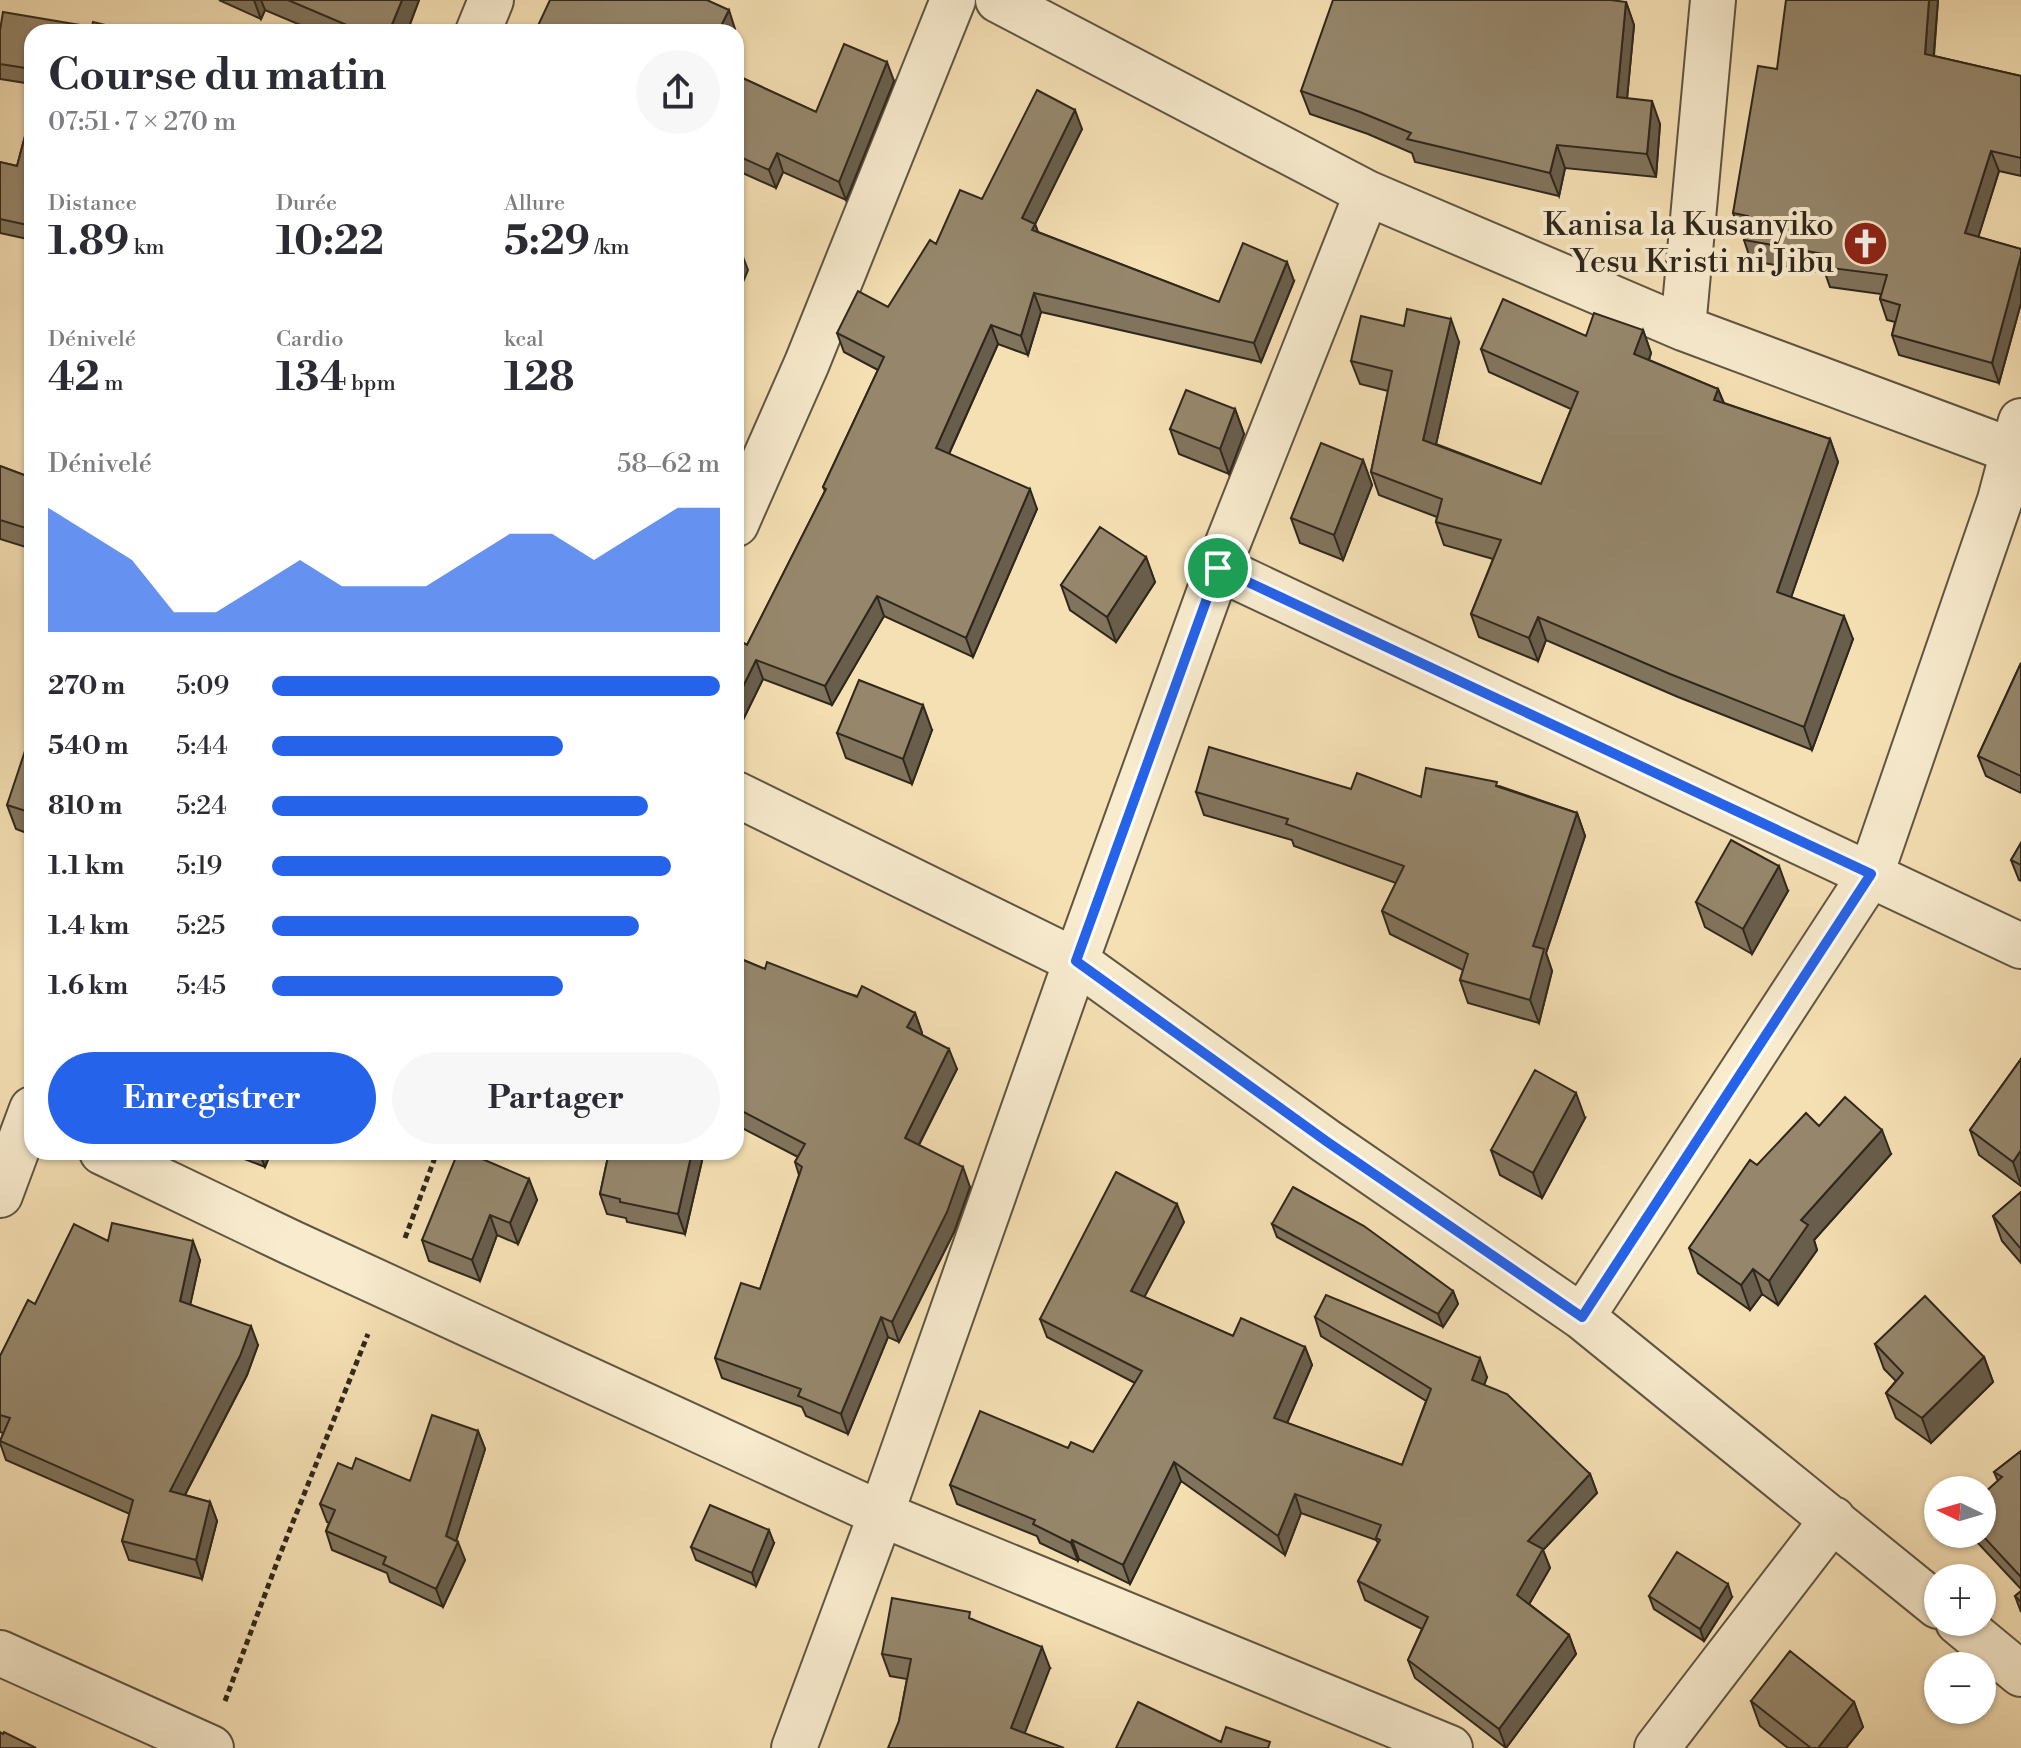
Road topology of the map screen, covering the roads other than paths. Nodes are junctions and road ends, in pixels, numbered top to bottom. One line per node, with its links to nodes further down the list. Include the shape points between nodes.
1 (491, 0): 5 (street)
2 (953, 0): 10 (street)
3 (998, 0): 6 (street)
4 (1713, 0): 7 (street)
5 (481, 24)
6 (1367, 193): 7 (street); 11 (street)
7 (1683, 328): 8 (street)
8 (2017, 436): 9 (street)
9 (2011, 502): 13 (street)
10 (744, 506)
11 (1218, 568): 13 (street); 15 (street)
12 (744, 798): 15 (street)
13 (1871, 874): 14 (street); 19 (street)
14 (2021, 946)
15 (1076, 961): 19 (street); 20 (street)
16 (23, 1112): 18 (street)
17 (119, 1160): 20 (street)
18 (0, 1195)
19 (1582, 1317): 21 (street)
20 (881, 1514): 27 (street); 28 (street)
21 (1833, 1519): 22 (street); 29 (street)
22 (1924, 1594)
23 (1975, 1636): 25 (street)
24 (0, 1653): 26 (street)
25 (2021, 1674)
26 (210, 1747)
27 (794, 1748)
28 (1450, 1748)
29 (1657, 1748)

